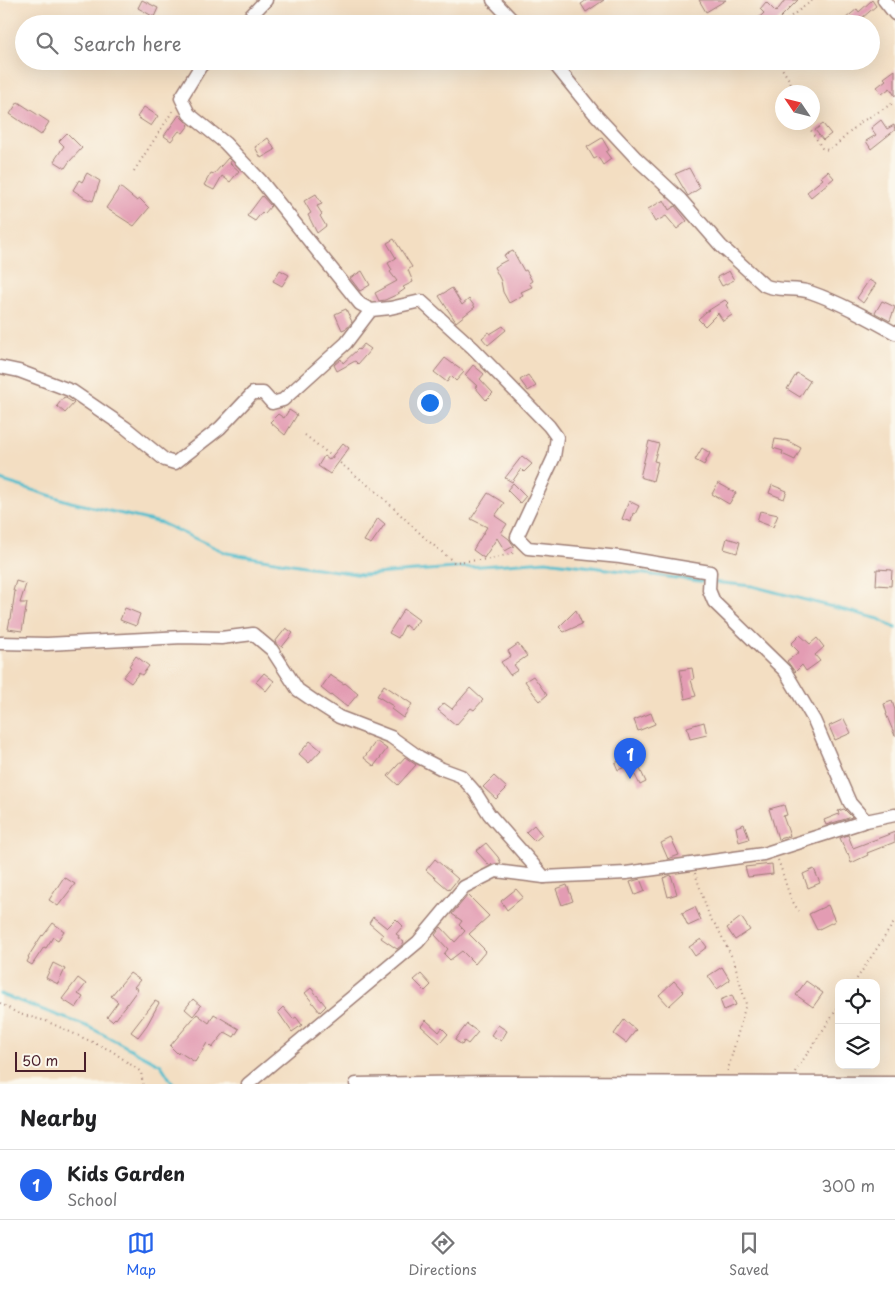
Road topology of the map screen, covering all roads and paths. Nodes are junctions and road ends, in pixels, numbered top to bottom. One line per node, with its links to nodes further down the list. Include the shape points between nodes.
1 (266, 0): 6 (street)
2 (493, 0): 7 (street)
3 (812, 0): 8 (path)
4 (884, 0): 5 (street)
5 (895, 14)
6 (252, 15)
7 (507, 15)
8 (793, 15)
9 (198, 70): 13 (street)
10 (559, 70): 18 (street, via 636,158 680,199 721,246 764,285 772,289 808,291)
11 (783, 70): 12 (path)
12 (791, 85)
13 (181, 98): 16 (path); 17 (street, via 189,114 225,143 261,181 360,304)
14 (895, 102): 15 (path, via 861,122 828,150 822,148)
15 (811, 130)
16 (134, 171)
17 (371, 310): 19 (street, via 346,343 283,400 272,404 263,393 253,393 220,428 175,463 165,460 72,391); 21 (street, via 421,301 473,348 557,437 554,457 517,537)
18 (895, 333)
19 (0, 367)
20 (305, 435): 21 (path, via 379,494 454,562 491,559)
21 (528, 548): 24 (street, via 620,557 710,572 709,590 714,602 786,671 814,720 850,803)
22 (0, 643): 27 (street, via 220,638 253,634 272,650 298,690 314,701 339,717 392,737 419,757 461,776)
23 (895, 815): 24 (street)
24 (866, 820): 25 (street)
25 (774, 850): 26 (street); 28 (path, via 787,889)
26 (692, 864): 27 (street, via 626,873); 33 (path, via 710,918 734,961 746,1004)
27 (544, 877): 37 (street, via 496,871 464,887 418,942)
28 (799, 911)
29 (895, 921): 30 (path)
30 (857, 979)
31 (0, 1003): 36 (path, via 19,1014 46,1021 112,1051 141,1072)
32 (835, 1012): 34 (path)
33 (724, 1082): 34 (street); 38 (street)
34 (788, 1083): 35 (street)
35 (895, 1083)
36 (143, 1084)
37 (248, 1084)
38 (356, 1084)

